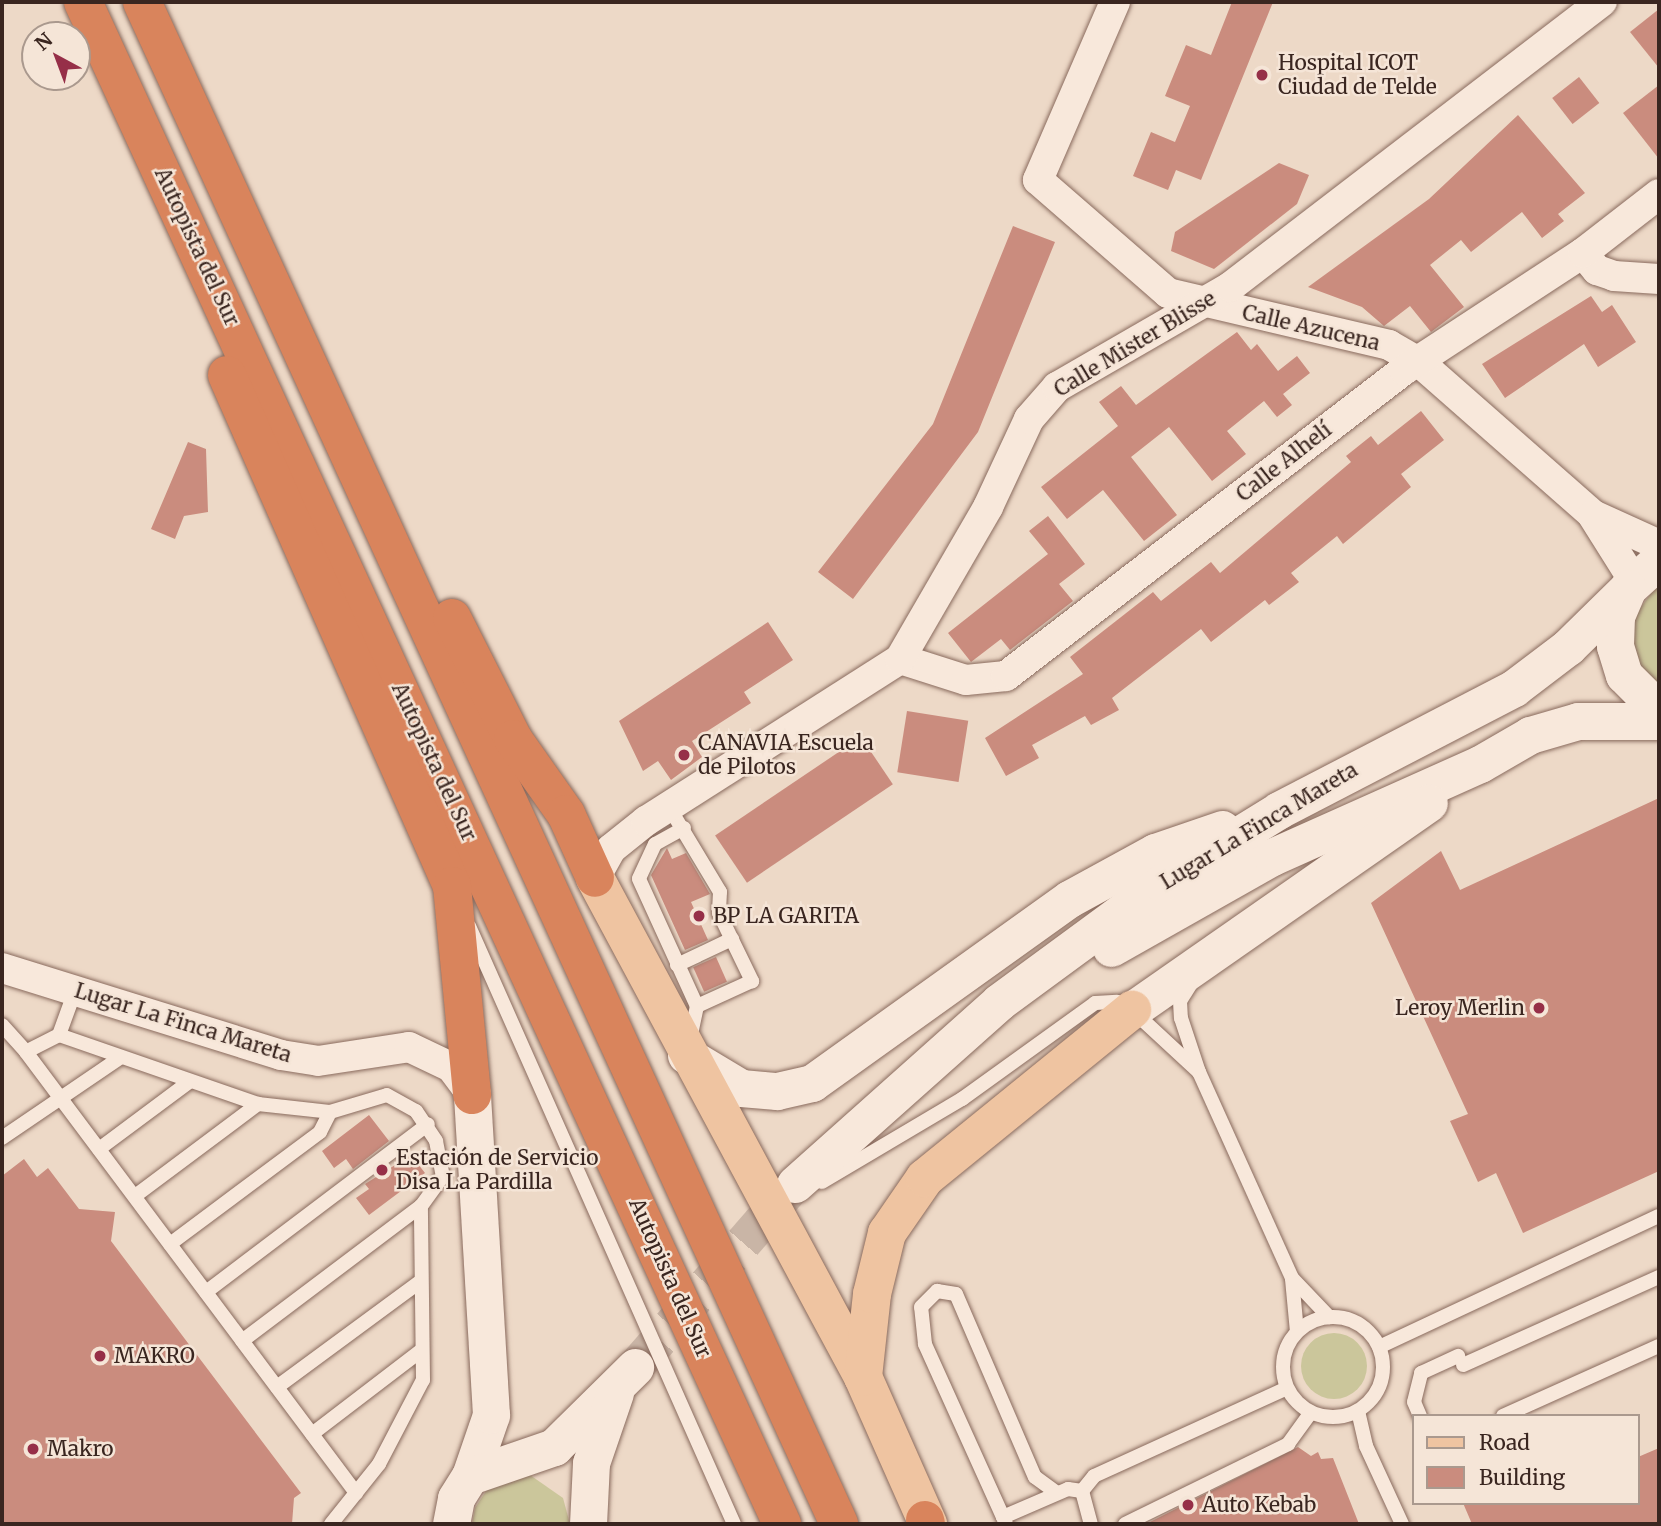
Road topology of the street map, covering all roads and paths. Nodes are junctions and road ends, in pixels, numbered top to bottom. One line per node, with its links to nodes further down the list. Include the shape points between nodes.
1 (83, 2): 21 (highway, via 179,266); 67 (highway, Autopista del Sur)
2 (144, 2): 18 (highway, via 272,227 513,738); 80 (highway)
3 (1115, 2): 8 (street, Calle Azucena, via 1038,180 1168,293)
4 (1602, 2): 8 (street, Calle Mister Blisse, via 1230,287)
5 (1659, 194): 6 (street, Calle Alhelí)
6 (1583, 253): 7 (street, via 1597,270 1614,276); 9 (street, Calle Alhelí)
7 (1659, 279)
8 (1198, 302): 9 (street, Calle Azucena, via 1389,345); 13 (street, Calle Mister Blisse, via 1057,387 1030,419 988,507)
9 (1419, 362): 10 (street, Calle Azucena); 13 (street, Calle Alhelí, via 1006,676 966,680)
10 (1593, 515): 11 (street, Calle Azucena); 12 (street, Calle Azucena)
11 (1659, 545)
12 (1640, 577): 14 (street, via 1616,616 1615,646 1624,675); 17 (street, Lugar La Finca Mareta, via 1568,647 1514,688)
13 (900, 659): 19 (street, Calle Mister Blisse)
14 (1659, 710)
15 (1659, 720): 16 (street, Lugar La Finca Mareta, via 1578,721 1530,736)
16 (1480, 764): 24 (street); 36 (street, Lugar La Finca Mareta, via 1272,857 1154,920 1014,1008)
17 (1279, 810): 32 (street, via 1155,852 1069,899 812,1083 777,1091 741,1088); 36 (street, Lugar La Finca Mareta, via 1084,938 999,1002)
18 (566, 814): 19 (street, Calle Mister Blisse, via 593,833); 20 (highway)
19 (666, 819): 20 (street, Calle Mister Blisse, via 611,849); 22 (lane, via 720,892 719,913); 23 (lane, via 639,879)
20 (595, 878): 32 (main road)
21 (452, 886): 37 (highway); 77 (lane)
22 (732, 939): 23 (lane); 27 (lane, via 752,981)
23 (677, 965): 27 (lane)
24 (1202, 965): 28 (street); 34 (lane, via 1180,1001)
25 (2, 968): 26 (street, Lugar La Finca Mareta)
26 (75, 990): 30 (lane); 37 (street, Lugar La Finca Mareta, via 294,1057 318,1061 409,1047 451,1068)
27 (696, 1006): 32 (lane)
28 (1132, 1010): 34 (lane); 44 (lane, via 1117,1002 1095,1003 962,1099); 59 (main road, via 925,1178 887,1233 872,1294)
29 (2, 1026): 31 (lane)
30 (59, 1035): 31 (lane); 33 (lane)
31 (26, 1052): 38 (lane)
32 (686, 1055): 59 (main road)
33 (121, 1057): 35 (lane); 38 (lane, via 74,1093)
34 (1199, 1072): 50 (lane)
35 (189, 1082): 39 (lane); 43 (lane)
36 (904, 1087): 44 (street, Lugar La Finca Mareta)
37 (472, 1095): 68 (street, via 491,1415)
38 (59, 1096): 42 (lane); 43 (lane)
39 (258, 1104): 40 (lane); 45 (lane)
40 (330, 1112): 41 (lane, via 387,1095); 48 (lane, via 320,1132)
41 (428, 1124): 46 (lane, via 443,1176); 52 (lane)
42 (4, 1131)
43 (99, 1149): 45 (lane)
44 (798, 1190)
45 (135, 1196): 48 (lane)
46 (421, 1206): 51 (lane); 55 (lane)
47 (1659, 1216): 56 (lane)
48 (170, 1244): 52 (lane)
49 (1659, 1277): 64 (lane, via 1421,1373 1414,1402)
50 (1292, 1278): 53 (lane); 54 (lane)
51 (421, 1280): 58 (lane); 60 (lane)
52 (206, 1292): 55 (lane)
53 (1329, 1317): 54 (lane); 56 (lane, via 1359,1324)
54 (1297, 1332): 61 (lane, via 1284,1359)
55 (242, 1341): 60 (lane)
56 (1379, 1346): 62 (lane, via 1383,1376 1370,1402)
57 (1659, 1346): 65 (lane)
58 (422, 1350): 66 (lane); 70 (lane, via 423,1380 415,1403)
59 (863, 1377): 74 (main road)
60 (277, 1387): 66 (lane)
61 (1287, 1388): 63 (lane); 69 (lane, via 1094,1476)
62 (1358, 1411): 63 (lane, via 1327,1417); 83 (lane, via 1366,1446)
63 (1311, 1412): 82 (lane, via 1288,1444)
64 (1419, 1414)
65 (1507, 1414)
66 (312, 1434): 70 (lane)
67 (757, 1470): 78 (highway); 79 (highway, Autopista del Sur)
68 (470, 1476): 73 (street); 76 (street, via 554,1447 627,1375 591,1462)
69 (1082, 1491): 71 (lane); 81 (lane)
70 (356, 1493): 75 (lane)
71 (1057, 1493): 72 (lane); 72 (lane, via 1035,1477 956,1294 937,1291 921,1307 925,1344)
72 (1004, 1520)
73 (448, 1522)
74 (927, 1523)
75 (331, 1524)
76 (588, 1524)
77 (734, 1524)
78 (775, 1524)
79 (782, 1524)
80 (839, 1524)
81 (1091, 1524)
82 (1125, 1524)
83 (1402, 1524)

